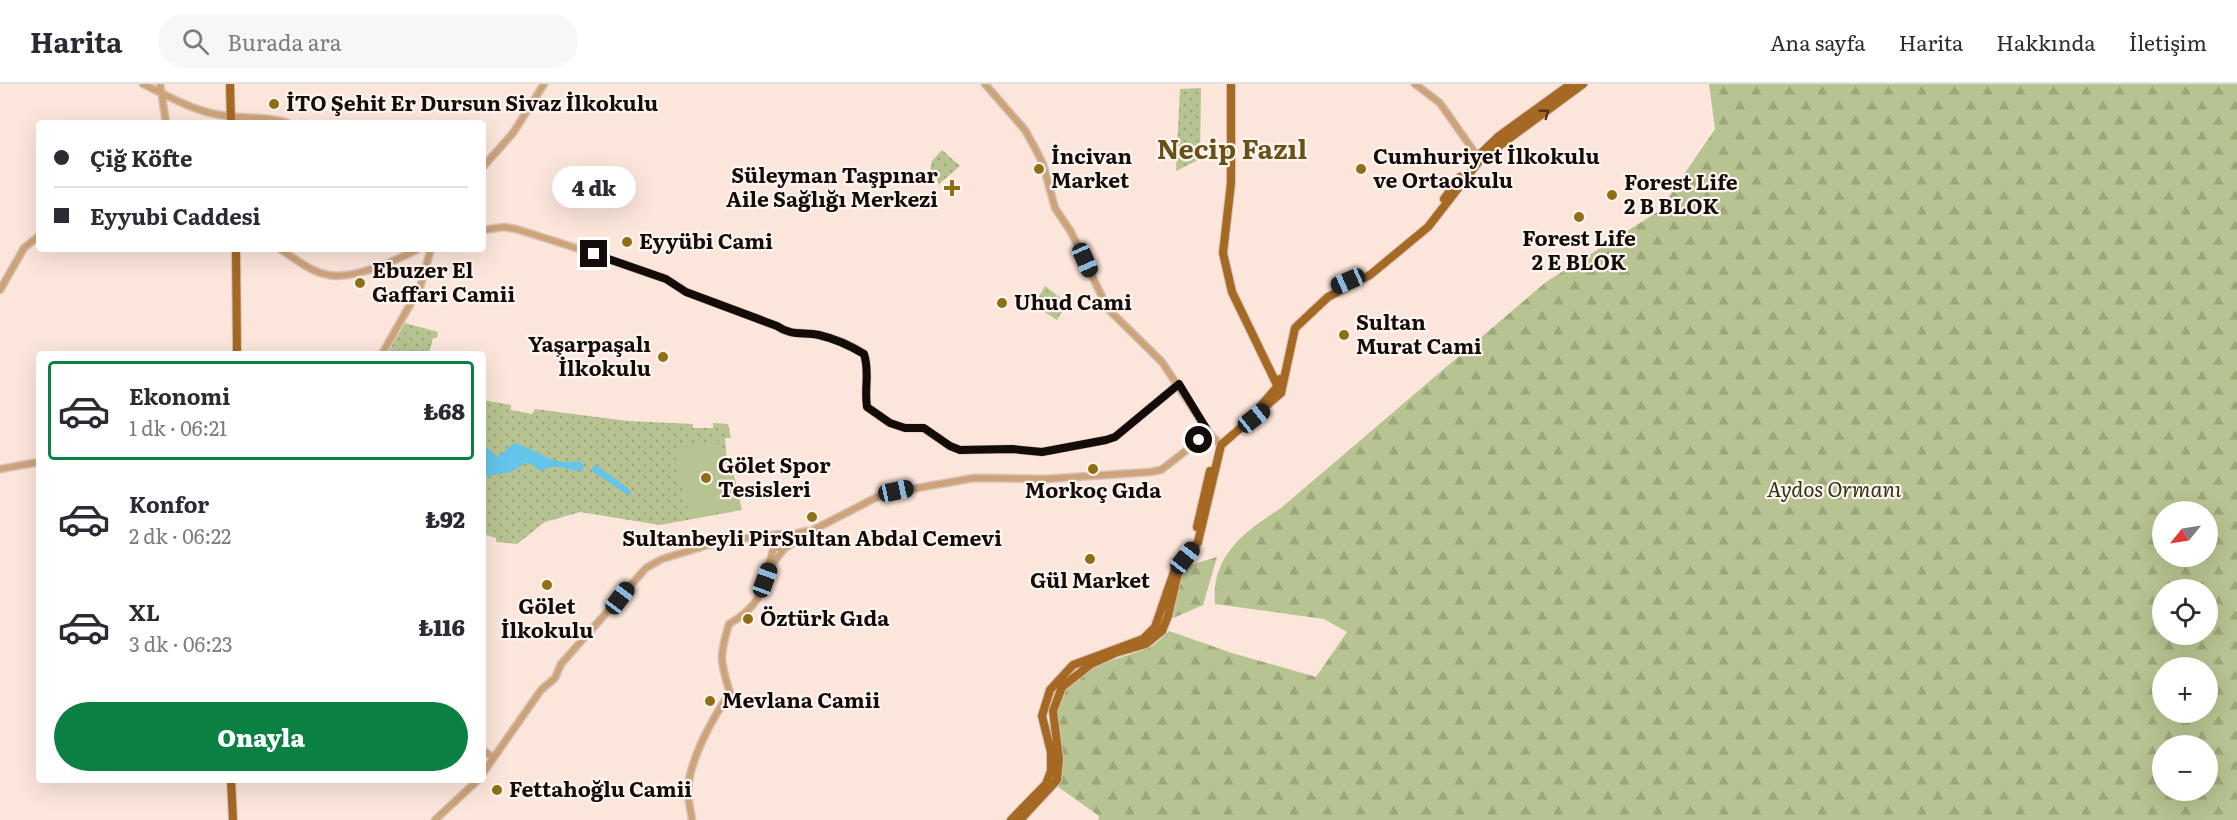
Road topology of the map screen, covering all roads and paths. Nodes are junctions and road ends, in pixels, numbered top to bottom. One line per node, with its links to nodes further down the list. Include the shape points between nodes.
1 (143, 84): 10 (street)
2 (160, 84): 10 (street)
3 (232, 84): 12 (main road)
4 (544, 84): 15 (street, via 513,133)
5 (985, 84): 25 (street, via 1025,130 1044,164 1055,208 1071,232 1108,309 1147,345)
6 (1231, 84): 26 (main road, via 1232,183 1223,253 1232,292)
7 (1415, 84): 14 (street, via 1440,103)
8 (1571, 84): 14 (main road)
9 (1583, 84): 14 (main road, one-way to 9)
10 (161, 93): 11 (street); 12 (street)
11 (166, 120)
12 (233, 120): 13 (street)
13 (274, 120)
14 (1479, 157): 26 (main road, via 1426,224 1369,271 1336,286 1306,311 1293,327)
15 (486, 164)
16 (486, 230): 25 (street, via 516,229 666,279 686,292 787,333 816,334 846,342 866,358 867,407 890,423 924,428 960,450 1042,452 1106,440 1115,437)
17 (36, 238): 22 (street, via 24,248)
18 (234, 252): 23 (main road)
19 (284, 252): 20 (street, via 326,275 339,276 393,262)
20 (412, 252)
21 (430, 252): 24 (street, via 420,287)
22 (0, 290)
23 (235, 351)
24 (384, 351)
25 (1179, 384): 27 (street)
26 (1280, 389): 28 (main road)
27 (1209, 433): 28 (street); 31 (street, via 1161,470 1046,479 974,478 918,486 883,494)
28 (1220, 443): 38 (main road, via 1198,542)
29 (36, 463): 30 (street)
30 (0, 469)
31 (815, 529): 32 (street); 36 (street)
32 (786, 536): 34 (street); 36 (street)
33 (759, 537): 34 (street); 35 (street); 40 (street, via 675,553 646,568 561,664 555,678 541,690)
34 (775, 537): 35 (street)
35 (774, 545): 36 (street); 37 (street)
36 (785, 548): 37 (street)
37 (770, 567): 48 (street, via 749,612 729,624 723,643 720,659 730,693 713,717 694,767 688,794)
38 (1170, 584): 49 (main road, via 1158,621 1143,639 1074,665 1050,690 1042,716 1051,752 1051,771 1046,784); 50 (main road, via 1168,616 1156,638 1091,664 1059,692 1053,725 1060,770 1052,788)
39 (486, 752): 40 (street)
40 (493, 758): 41 (street)
41 (486, 768)
42 (229, 783): 45 (main road)
43 (229, 783): 46 (main road)
44 (475, 783): 47 (street)
45 (228, 820)
46 (233, 820)
47 (435, 820)
48 (692, 820)
49 (1011, 820)
50 (1020, 820)

